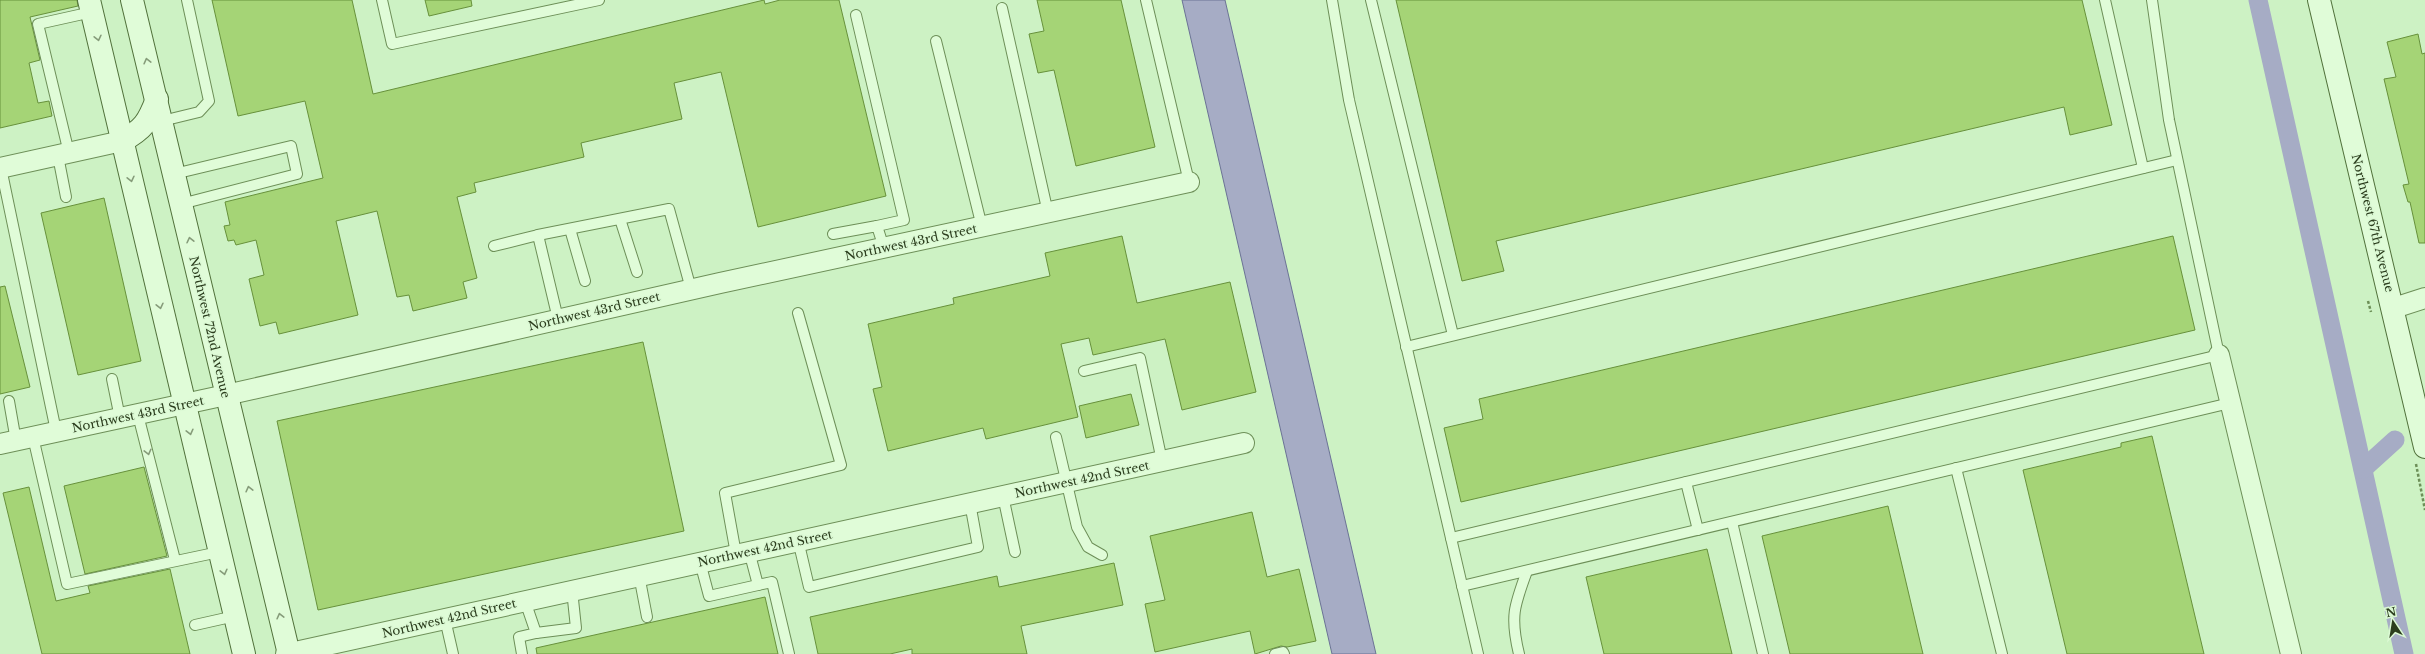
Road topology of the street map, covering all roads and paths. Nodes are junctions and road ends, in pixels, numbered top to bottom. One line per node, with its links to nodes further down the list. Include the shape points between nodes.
1 (132, 0): 15 (main road, Northwest 72nd Avenue, one-way to 1)
2 (187, 0): 16 (lane, via 209,101 199,112)
3 (382, 0): 4 (lane, via 392,44)
4 (599, 0)
5 (1146, 0): 23 (lane)
6 (1332, 0): 43 (lane, via 1349,100)
7 (1371, 0): 42 (lane)
8 (2105, 0): 21 (lane)
9 (2152, 0): 19 (lane)
10 (2319, 0): 39 (main road, Northwest 67th Avenue)
11 (90, 6): 17 (main road, one-way to 17); 18 (lane, via 38,24)
12 (1002, 8): 26 (lane)
13 (856, 16): 28 (lane, via 904,220)
14 (936, 41): 29 (lane)
15 (156, 99): 16 (main road, Northwest 72nd Avenue); 17 (main road, via 149,120 139,132)
16 (162, 121): 22 (main road, Northwest 72nd Avenue)
17 (122, 141): 18 (street); 50 (main road, one-way to 50)
18 (63, 155): 20 (street); 24 (lane)
19 (2177, 160): 21 (lane); 44 (lane)
20 (0, 168): 52 (lane)
21 (2143, 168): 42 (lane)
22 (174, 174): 25 (main road, Northwest 72nd Avenue); 25 (lane, via 291,146 297,174)
23 (1189, 182): 26 (street, Northwest 43rd Street)
24 (66, 198)
25 (181, 204): 47 (main road, Northwest 72nd Avenue, one-way to 25)
26 (1048, 213): 29 (street, Northwest 43rd Street)
27 (620, 219): 30 (lane); 35 (lane); 37 (lane, via 669,209)
28 (877, 226): 31 (lane); 34 (lane)
29 (982, 227): 34 (street, Northwest 43rd Street)
30 (570, 229): 32 (lane); 36 (lane)
31 (833, 234)
32 (538, 235): 33 (lane); 41 (lane)
33 (494, 246)
34 (884, 248): 37 (street, Northwest 43rd Street)
35 (637, 272)
36 (585, 281)
37 (691, 289): 41 (street, Northwest 43rd Street)
38 (2425, 298): 39 (street)
39 (2394, 308): 56 (main road, Northwest 67th Avenue)
40 (798, 313): 68 (lane, via 841,465 725,493)
41 (558, 320): 47 (street, Northwest 43rd Street)
42 (1453, 335): 43 (lane)
43 (1406, 347): 65 (lane)
44 (2219, 356): 49 (street); 60 (lane)
45 (1084, 371): 57 (lane, via 1140,358)
46 (112, 379): 51 (lane)
47 (226, 396): 50 (street, Northwest 43rd Street); 85 (main road, Northwest 72nd Avenue, one-way to 47)
48 (9, 401): 54 (lane)
49 (2230, 403): 58 (lane); 95 (street)
50 (183, 405): 51 (street, Northwest 43rd Street); 67 (main road, one-way to 67)
51 (129, 416): 52 (street, Northwest 43rd Street); 71 (lane, one-way to 71)
52 (56, 431): 54 (street, Northwest 43rd Street)
53 (1056, 437): 59 (lane)
54 (17, 441): 71 (lane, via 67,584)
55 (1244, 444): 57 (street, Northwest 42nd Street)
56 (2425, 447)
57 (1162, 461): 59 (street, Northwest 42nd Street)
58 (1956, 468): 63 (lane); 94 (lane)
59 (1065, 482): 61 (street, Northwest 42nd Street); 70 (lane, via 1077,528 1088,547)
60 (1686, 482): 64 (lane); 65 (lane)
61 (1003, 496): 62 (street, Northwest 42nd Street); 69 (lane)
62 (970, 503): 66 (street, Northwest 42nd Street); 66 (lane, via 978,548 809,587)
63 (1732, 522): 64 (lane); 93 (lane)
64 (1698, 530): 73 (lane)
65 (1451, 538): 76 (lane)
66 (798, 540): 68 (street, Northwest 42nd Street)
67 (219, 552): 71 (lane); 79 (main road, one-way to 79)
68 (742, 552): 72 (street, Northwest 42nd Street); 75 (lane)
69 (1015, 552)
70 (1102, 555)
71 (175, 560)
72 (700, 562): 74 (street, Northwest 42nd Street); 75 (lane, via 709,596)
73 (1527, 571): 76 (lane); 92 (lane, via 1514,611 1513,629)
74 (639, 575): 77 (street, Northwest 42nd Street); 80 (lane)
75 (758, 585): 88 (lane, via 772,582)
76 (1462, 586): 91 (lane)
77 (572, 590): 78 (street, Northwest 42nd Street); 83 (lane, via 576,628)
78 (526, 601): 81 (street, Northwest 42nd Street); 83 (lane)
79 (235, 616): 82 (lane); 84 (main road)
80 (647, 617)
81 (444, 619): 85 (street, Northwest 42nd Street); 86 (lane)
82 (195, 625)
83 (536, 633): 87 (lane, via 519,637)
84 (244, 654)
85 (288, 654)
86 (452, 654)
87 (522, 654)
88 (789, 654)
89 (1275, 654): 90 (lane)
90 (1284, 654)
91 (1478, 654)
92 (1519, 654)
93 (1763, 654)
94 (2002, 654)
95 (2291, 654)

